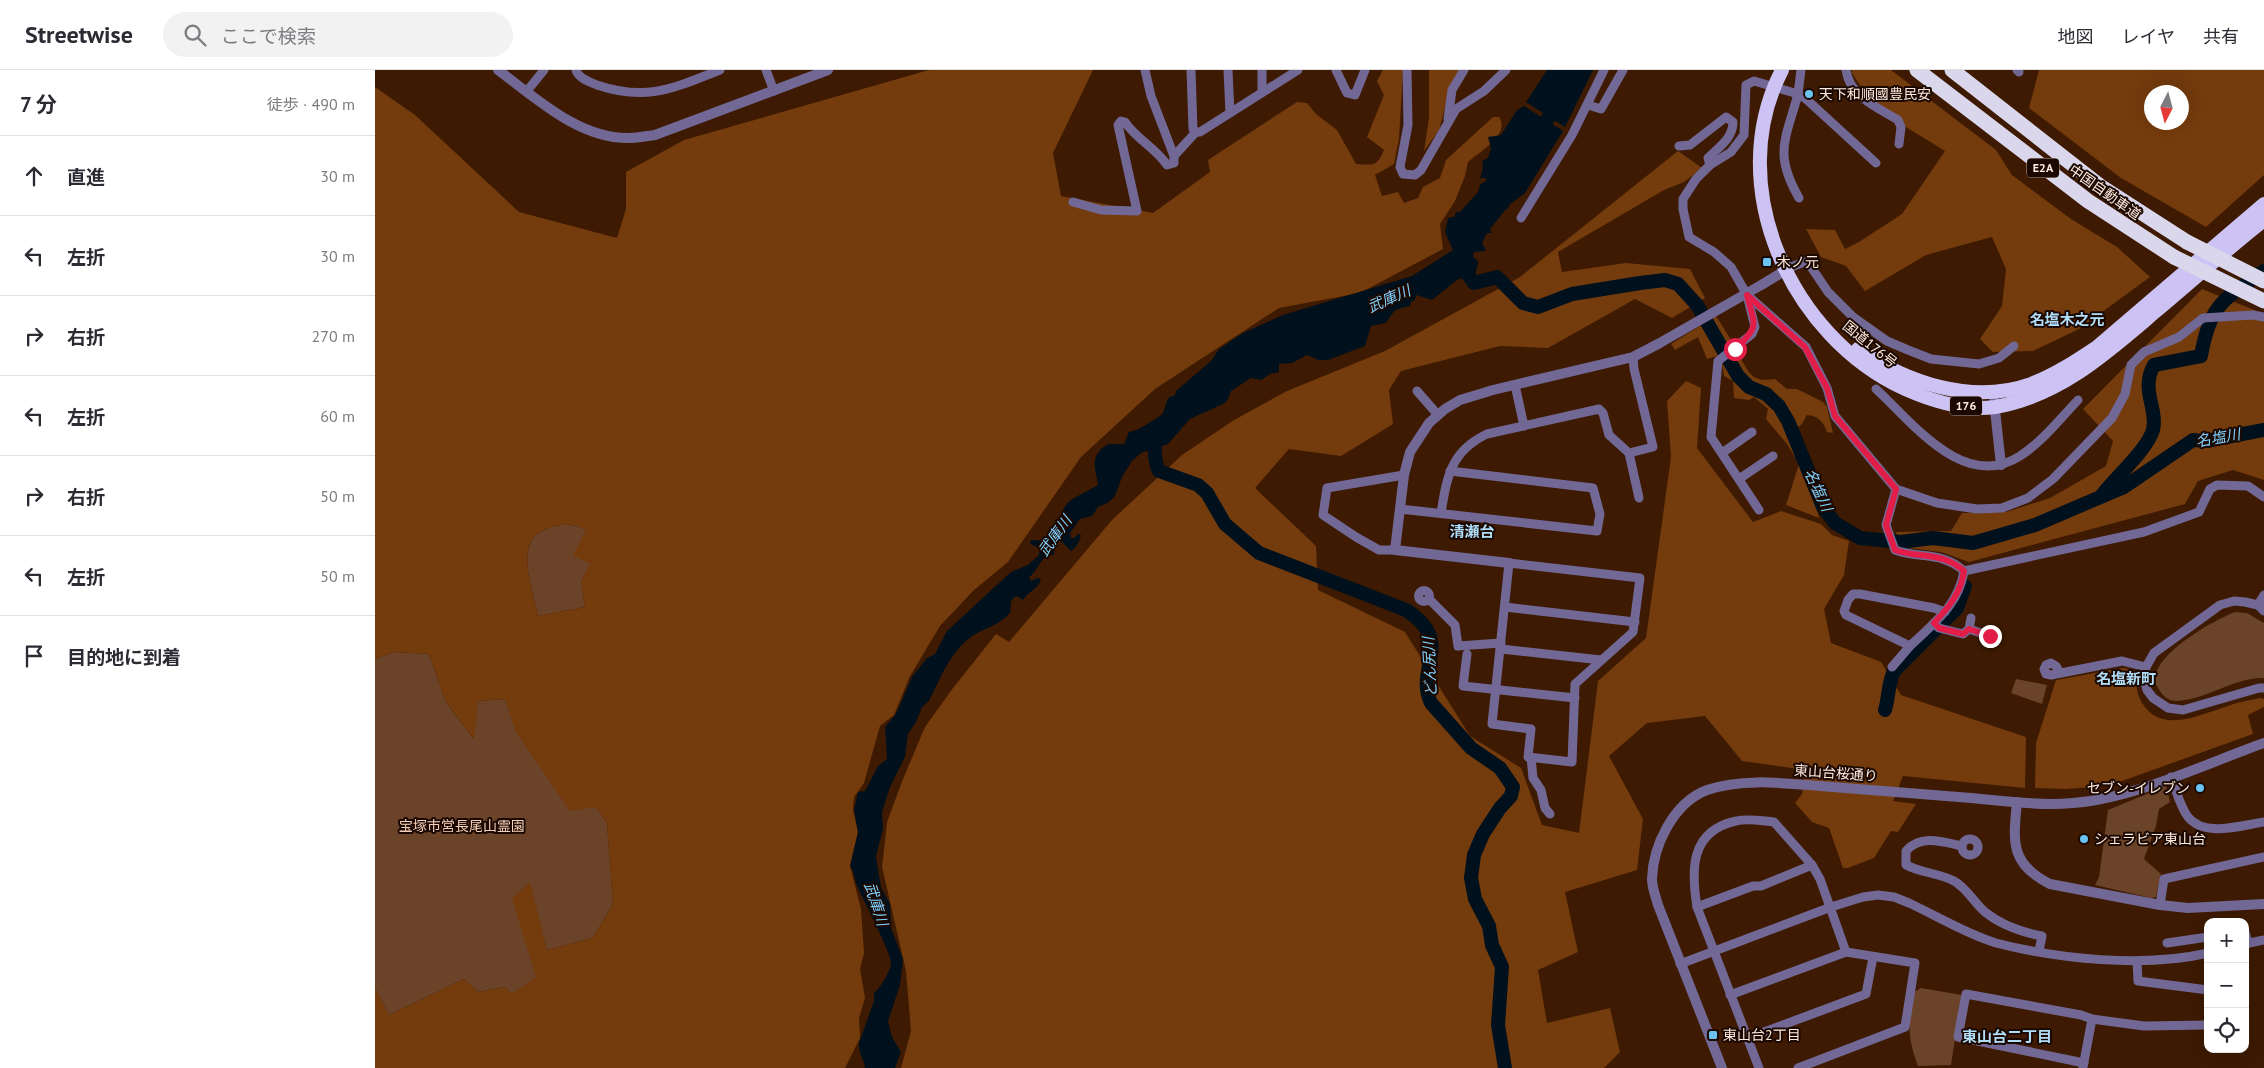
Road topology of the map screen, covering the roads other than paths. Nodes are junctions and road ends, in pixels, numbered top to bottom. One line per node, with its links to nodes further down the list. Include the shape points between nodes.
1 (498, 70): 25 (street)
2 (544, 70): 25 (street)
3 (576, 70): 4 (street, via 579,76 591,83 612,90 655,93)
4 (720, 70)
5 (766, 70): 26 (street)
6 (828, 70): 26 (street)
7 (1145, 70): 35 (street, via 1151,96)
8 (1191, 70): 32 (street, via 1193,129)
9 (1228, 70): 30 (street)
10 (1262, 70): 27 (street)
11 (1298, 70): 27 (street)
12 (1336, 70): 13 (street, via 1347,93 1355,95)
13 (1365, 70)
14 (1407, 70): 31 (street, via 1408,125 1400,167 1403,174 1415,175 1421,170)
15 (1464, 70): 31 (street, via 1452,90)
16 (1506, 70): 31 (street, via 1484,91 1457,109)
17 (1604, 70): 29 (street)
18 (1623, 70): 29 (street, via 1601,109)
19 (1782, 70): 24 (highway, 国道176号 / 176)
20 (1801, 70): 28 (street)
21 (1846, 70): 33 (street, via 1852,88 1862,98 1898,120 1901,127)
22 (1917, 70): 46 (highway, 中国自動車道 / E2A, bridge, via 2088,201 2174,257)
23 (1952, 70): 44 (highway, 中国自動車道 / E2A, bridge, via 2100,186 2187,242)
24 (1774, 86): 28 (street); 37 (street, via 1754,81 1746,85 1744,135 1731,152); 43 (highway, 国道176号 / 176, via 1765,116 1762,149 1773,212)
25 (527, 91): 26 (street, via 582,127 601,135 629,138 655,135)
26 (774, 91)
27 (1262, 91): 30 (street)
28 (1798, 94): 36 (street); 38 (street, via 1785,130 1783,157 1789,180)
29 (1588, 104): 41 (street)
30 (1230, 113): 32 (street)
31 (1448, 124)
32 (1196, 132): 35 (street)
33 (1899, 144)
34 (1679, 146): 37 (street, via 1690,146 1727,117 1733,122 1733,130 1708,158)
35 (1174, 156): 39 (street, via 1173,163 1167,166 1159,154 1121,121 1118,125 1137,212 1101,210)
36 (1876, 163)
37 (1710, 165): 45 (street, via 1683,199 1687,231 1689,237 1731,267)
38 (1799, 198)
39 (1073, 202)
40 (2264, 204): 53 (highway, 国道176号 / 176, via 2097,347 2072,364 2030,384)
41 (1521, 218)
42 (2264, 220): 55 (highway, 国道176号 / 176, via 2104,356 2055,388)
43 (1788, 268): 48 (street, via 1807,261 1828,292 1853,317 1887,341 1931,359 1979,364 1999,358); 49 (street, bridge); 53 (highway, 国道176号 / 176, via 1835,328 1859,350 1881,364 1929,384 1964,391); 55 (highway, 国道176号 / 176, via 1806,305 1824,328 1861,362 1893,384 1953,405)
44 (2264, 281)
45 (1747, 295): 60 (street, via 1755,327 1752,334 1718,361 1711,437); 66 (street, via 1805,347 1827,388 1835,416)
46 (2264, 301)
47 (2264, 317): 66 (street, via 2203,318 2179,337 2144,352 2131,365 2125,394 2111,418 2053,479 2027,498 2002,508 1977,509 1937,504)
48 (2013, 346)
49 (1633, 357): 50 (street); 59 (street, via 1653,448)
50 (1515, 385): 56 (street, via 1460,400); 57 (street)
51 (1877, 389): 62 (street, via 1938,448 1958,461 1985,467)
52 (1417, 391): 56 (street)
53 (1993, 392): 55 (street)
54 (2078, 400): 62 (street, via 2020,456)
55 (1994, 407): 62 (street)
56 (1438, 415): 64 (street, via 1410,452)
57 (1524, 426): 59 (street, via 1599,410 1609,435); 63 (street, via 1487,434 1471,442)
58 (1752, 432): 60 (street)
59 (1629, 452): 68 (street)
60 (1722, 453): 65 (street)
61 (1773, 456): 65 (street)
62 (2001, 465)
63 (1450, 471): 71 (street); 71 (street, via 1593,488 1600,514 1597,531)
64 (1404, 475): 69 (street); 72 (street, via 1327,488 1323,514 1379,550)
65 (1739, 479): 70 (street)
66 (1896, 489): 74 (street, via 1886,525 1895,550 1936,556 1957,564)
67 (2264, 497): 74 (street, via 2248,486 2217,485 2210,488 2199,512 2144,532)
68 (1639, 498)
69 (1400, 509): 71 (street); 72 (street)
70 (1759, 510)
71 (1441, 513)
72 (1395, 550): 73 (street)
73 (1509, 564): 77 (street); 81 (street, via 1640,578)
74 (1964, 571): 79 (street, via 1953,604)
75 (2264, 595): 78 (street)
76 (1429, 599): 85 (street, via 1455,625 1458,646)
77 (1505, 607): 81 (street); 85 (street)
78 (2261, 608): 90 (street, via 2233,601 2220,605 2154,653)
79 (1945, 612): 82 (street); 86 (street, via 1860,594 1853,594 1848,600 1844,611 1846,615)
80 (1971, 618): 83 (street)
81 (1635, 622): 88 (street, via 1633,632)
82 (1934, 623): 83 (street, via 1939,628 1963,634); 86 (street)
83 (1969, 629): 84 (street, via 1990,636)
84 (1996, 634)
85 (1501, 646): 88 (street); 93 (street)
86 (1910, 646): 89 (street)
87 (1467, 654): 93 (street, via 1463,686)
88 (1601, 660): 94 (street, via 1575,684)
89 (1892, 667)
90 (2146, 667): 91 (street, via 2122,661); 92 (street, via 2144,679 2147,690 2168,708 2183,710)
91 (2060, 673)
92 (2264, 688)
93 (1496, 689): 94 (street); 96 (street, via 1492,724 1531,729)
94 (1575, 698): 96 (street, via 1572,762)
95 (2264, 743): 97 (street, 東山台桜通り)
96 (1531, 757): 99 (street, via 1533,778)
97 (2171, 777): 98 (street, 東山台桜通り, via 2099,800); 100 (street, via 2187,816 2197,826 2213,829)
98 (2017, 802): 105 (street, via 2015,846 2022,865 2035,876 2050,884); 118 (street, 東山台桜通り, via 1783,783 1727,785 1705,791 1679,811 1662,835 1655,856 1652,881)
99 (1550, 814)
100 (2264, 822)
101 (1962, 846): 112 (street, via 1924,840 1912,844 1907,851 1906,864 1955,882 1984,911 2003,924 2041,936)
102 (2264, 857): 105 (street, via 2164,879)
103 (1812, 865): 106 (street); 107 (street); 107 (street, via 1774,822 1737,820 1706,837 1698,849 1692,880)
104 (2264, 904): 105 (street, via 2188,908)
105 (2160, 905)
106 (1831, 907): 112 (street, via 1863,896 1894,898 1995,942); 113 (street); 114 (street)
107 (1697, 908): 113 (street)
108 (2204, 937): 110 (street)
109 (2264, 940): 111 (street)
110 (2167, 943)
111 (2249, 944)
112 (2039, 951): 117 (street)
113 (1713, 952): 118 (street); 120 (street)
114 (1846, 952): 116 (street); 120 (street)
115 (2204, 954): 117 (street)
116 (1873, 957): 123 (street, via 1866,994); 124 (street, via 1915,963 1905,1027)
117 (2137, 961): 119 (street, via 2138,980)
118 (1680, 964): 126 (street, 東山台桜通り)
119 (2204, 989)
120 (1730, 995): 123 (street)
121 (2092, 1019): 122 (street, via 2144,1026); 125 (street); 125 (street, via 1966,994 1958,1037)
122 (2204, 1025)
123 (1748, 1038): 127 (street)
124 (1815, 1065): 128 (street)
125 (2083, 1065)
126 (1722, 1068)
127 (1759, 1068)
128 (1798, 1068)

